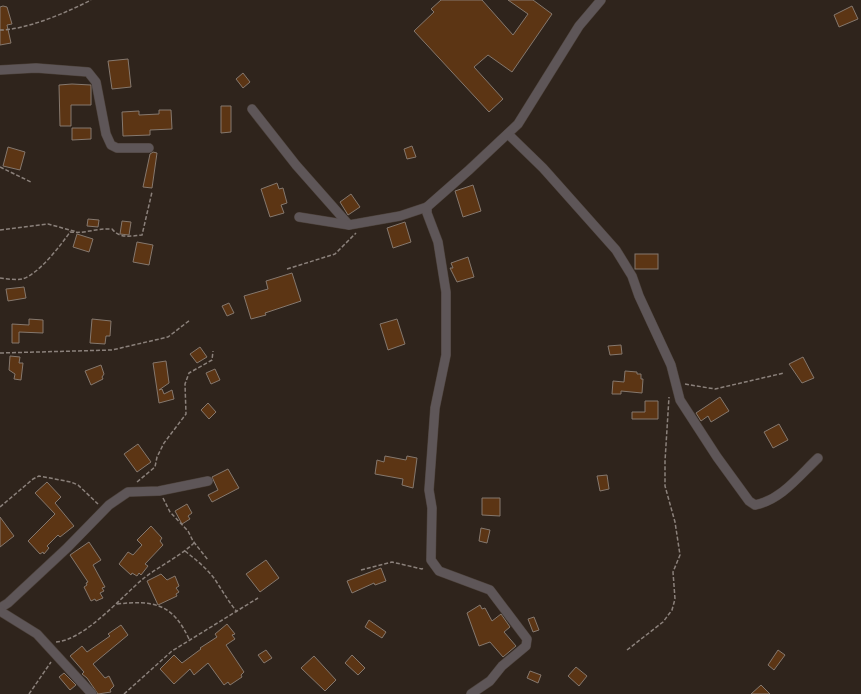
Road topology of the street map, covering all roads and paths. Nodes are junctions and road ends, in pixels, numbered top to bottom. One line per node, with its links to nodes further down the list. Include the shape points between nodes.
1 (91, 0): 3 (path, via 67,12)
2 (601, 0): 6 (street, via 579,26 518,124)
3 (0, 30)
4 (0, 70): 7 (street, via 36,68 88,72 96,82 110,145 117,148)
5 (252, 109): 13 (street, via 296,165)
6 (508, 134): 11 (street); 23 (street, via 544,168 616,250 632,276 671,365)
7 (148, 148)
8 (0, 166): 9 (path)
9 (31, 182)
10 (152, 192): 16 (path, via 142,235 123,237 116,235 112,229 99,228)
11 (427, 207): 13 (street, via 400,216); 34 (street, via 438,242 446,292 446,355 433,424 429,490 432,508)
12 (299, 217): 13 (street)
13 (349, 225)
14 (0, 230): 16 (path, via 48,224)
15 (359, 231): 17 (path, via 335,254)
16 (82, 234): 18 (path, via 70,232 32,274 23,279)
17 (287, 269)
18 (0, 278)
19 (190, 320): 21 (path, via 168,337 112,350)
20 (213, 351): 28 (path, via 212,360 189,373 185,384 186,414 164,443 155,467)
21 (0, 353)
22 (784, 373): 23 (path, via 715,389)
23 (675, 382): 25 (street, via 680,400 749,501 754,504 764,503 780,494)
24 (670, 393): 43 (path, via 665,486 675,522 680,555 673,572 675,600 672,610 663,622)
25 (818, 458)
26 (208, 481): 27 (street)
27 (159, 491): 28 (street); 31 (path, via 170,512 188,531)
28 (128, 492): 30 (street)
29 (0, 507): 30 (path, via 39,476 78,485)
30 (104, 510): 38 (street, via 67,548)
31 (194, 543): 32 (path); 33 (path)
32 (185, 551): 37 (path, via 144,578); 40 (path, via 205,568)
33 (208, 560)
34 (432, 560): 35 (path, via 422,569 392,562); 48 (street, via 439,570 490,590 527,639 526,646 502,666 490,681)
35 (361, 570)
36 (258, 598): 40 (path)
37 (117, 604): 41 (path, via 66,641); 42 (path, via 137,602 163,608 176,616)
38 (0, 608)
39 (0, 611): 41 (street)
40 (237, 612): 42 (path)
41 (42, 639): 44 (street)
42 (189, 639): 47 (path)
43 (627, 650)
44 (57, 654): 45 (path); 46 (street)
45 (29, 694)
46 (92, 694)
47 (124, 694)
48 (471, 694)

